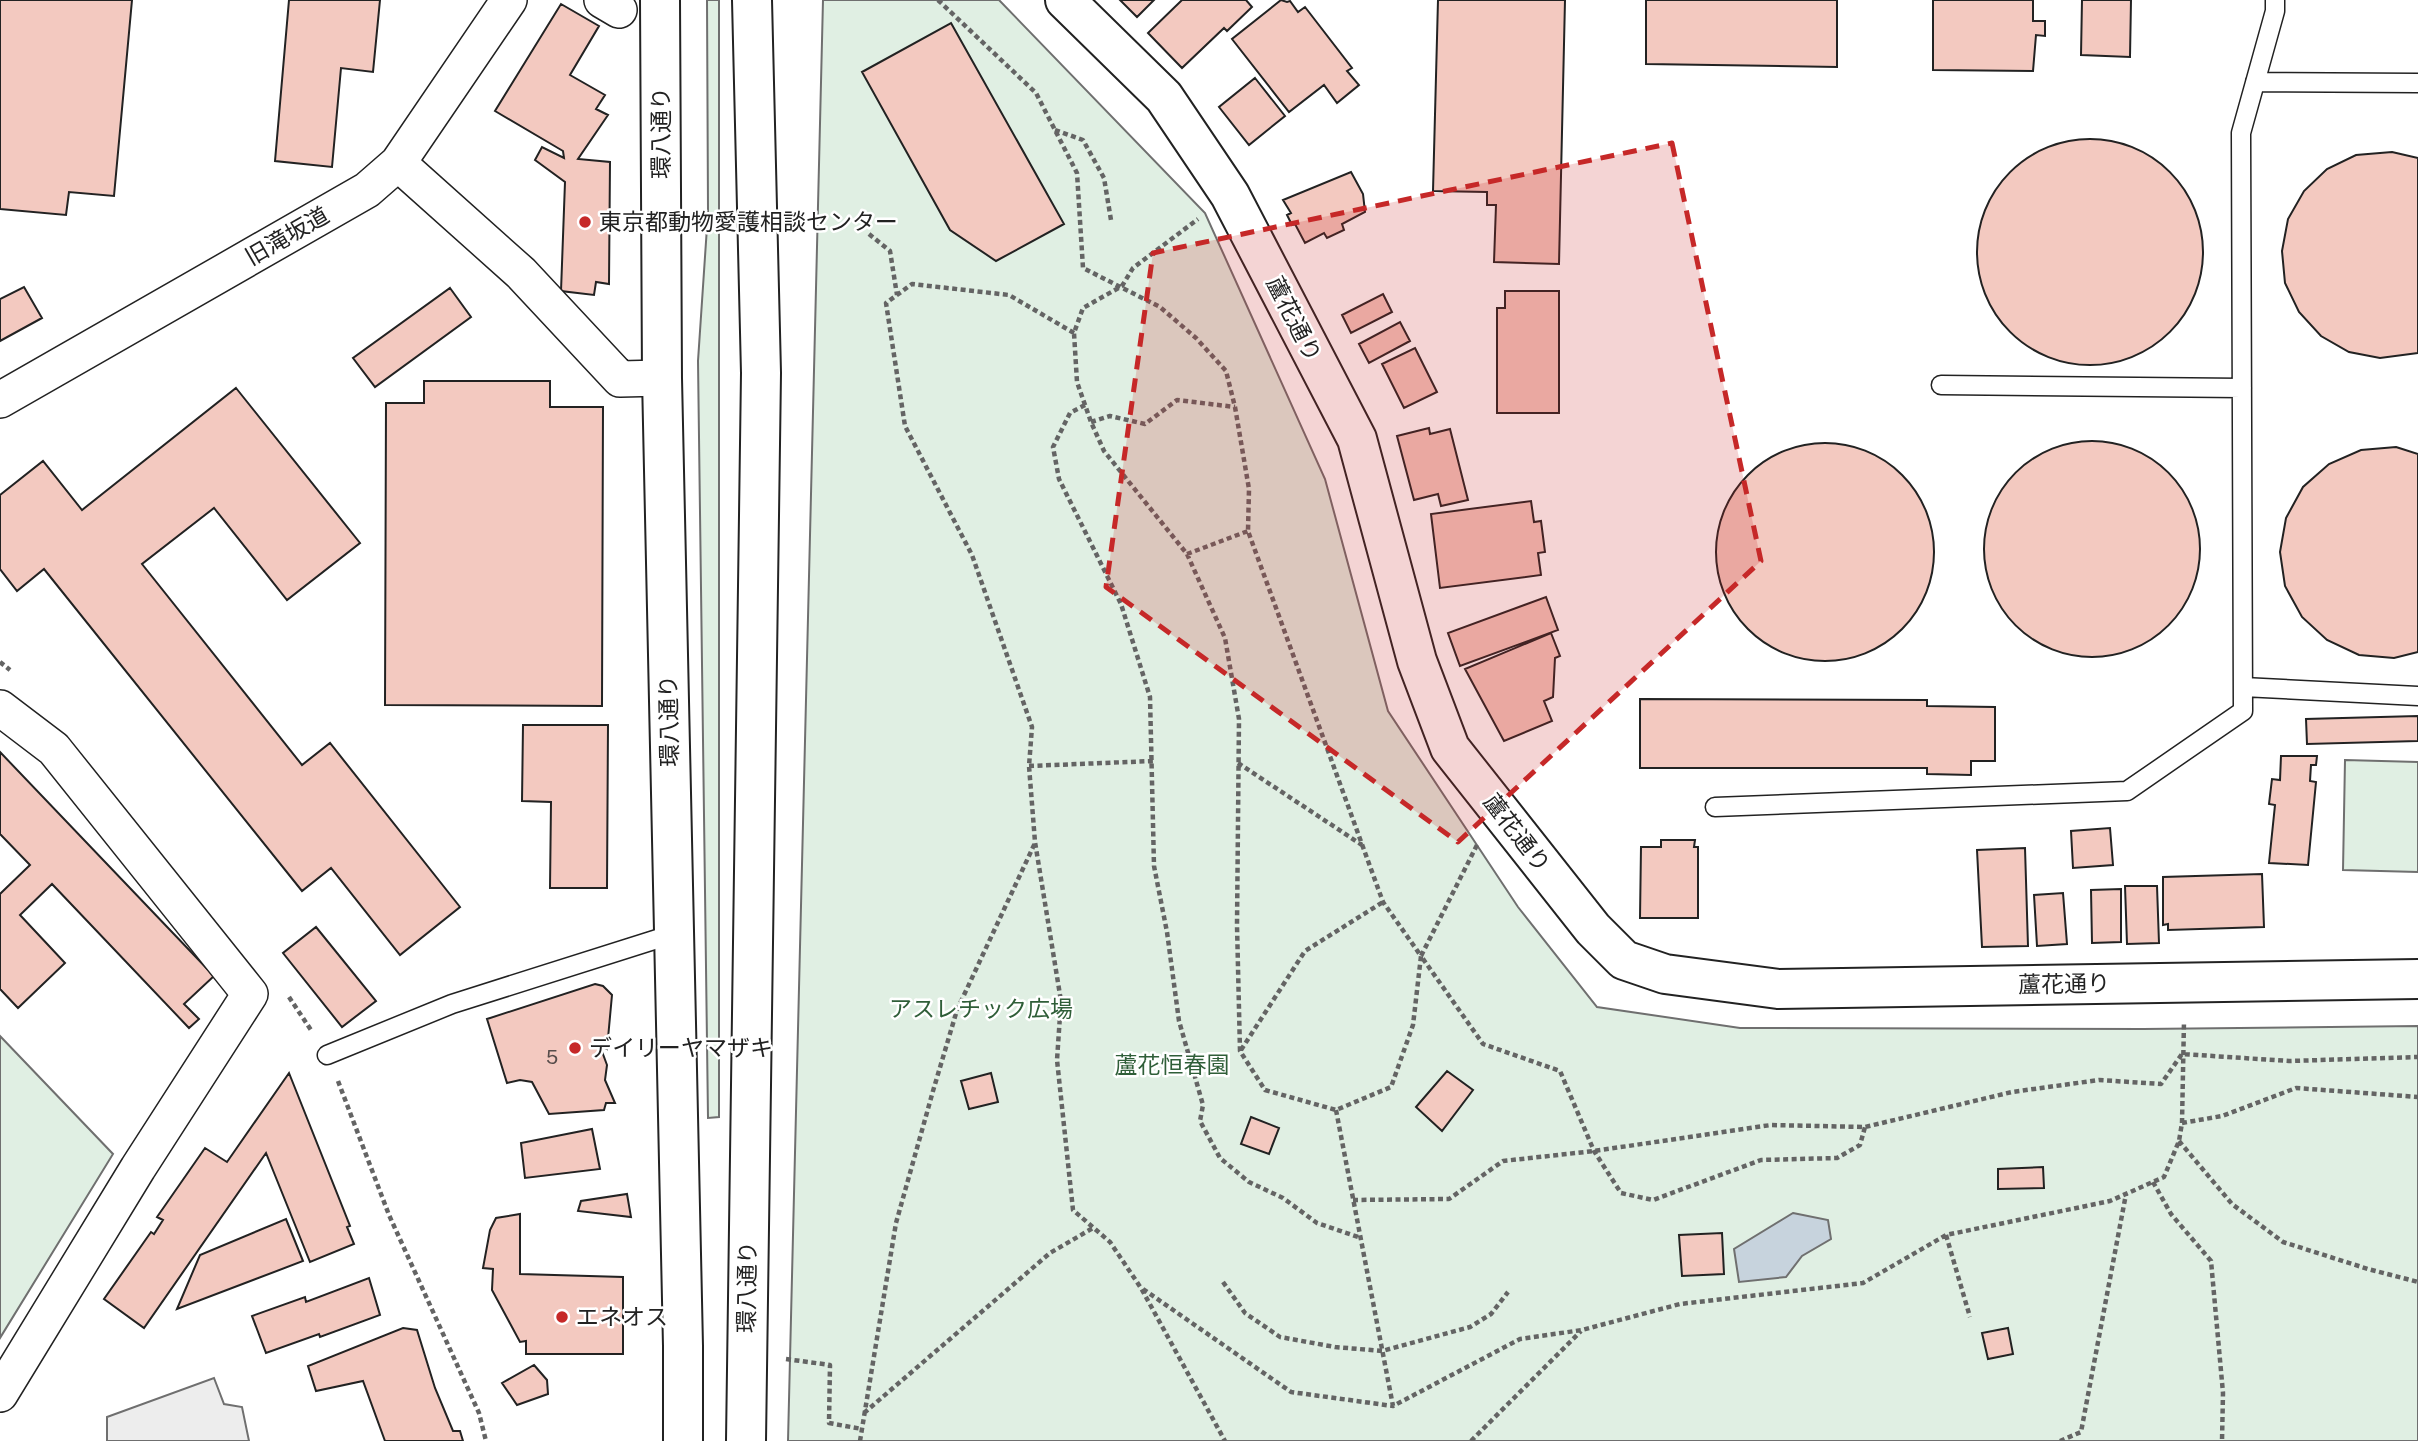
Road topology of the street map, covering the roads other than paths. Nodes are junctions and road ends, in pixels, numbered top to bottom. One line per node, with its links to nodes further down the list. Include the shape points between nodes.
1 (509, 0): 8 (street, 旧滝坂道)
2 (660, 0): 9 (main road, 環八通り)
3 (752, 0): 22 (main road, 環八通り, via 761,373)
4 (1065, 0): 18 (main road, 蘆花通り, via 1164,97 1230,195 1357,439 1417,661 1450,748 1593,929 1624,960 1665,974 1778,989)
5 (2275, 0): 6 (lane)
6 (2255, 82): 7 (lane); 11 (lane, via 2241,133)
7 (2418, 83)
8 (398, 163): 9 (street, via 521,273 620,379); 12 (street, 旧滝坂道, via 367,190)
9 (662, 378): 17 (main road, 環八通り)
10 (1941, 385): 11 (lane)
11 (2242, 388): 13 (lane)
12 (0, 400)
13 (2243, 687): 14 (lane); 16 (lane, via 2243,711 2127,791)
14 (2418, 696)
15 (0, 708): 20 (street, via 54,749 250,994)
16 (1715, 807)
17 (673, 934): 19 (lane, via 452,1003); 21 (main road, 環八通り)
18 (2418, 979)
19 (327, 1055)
20 (0, 1394)
21 (683, 1441)
22 (746, 1441)

